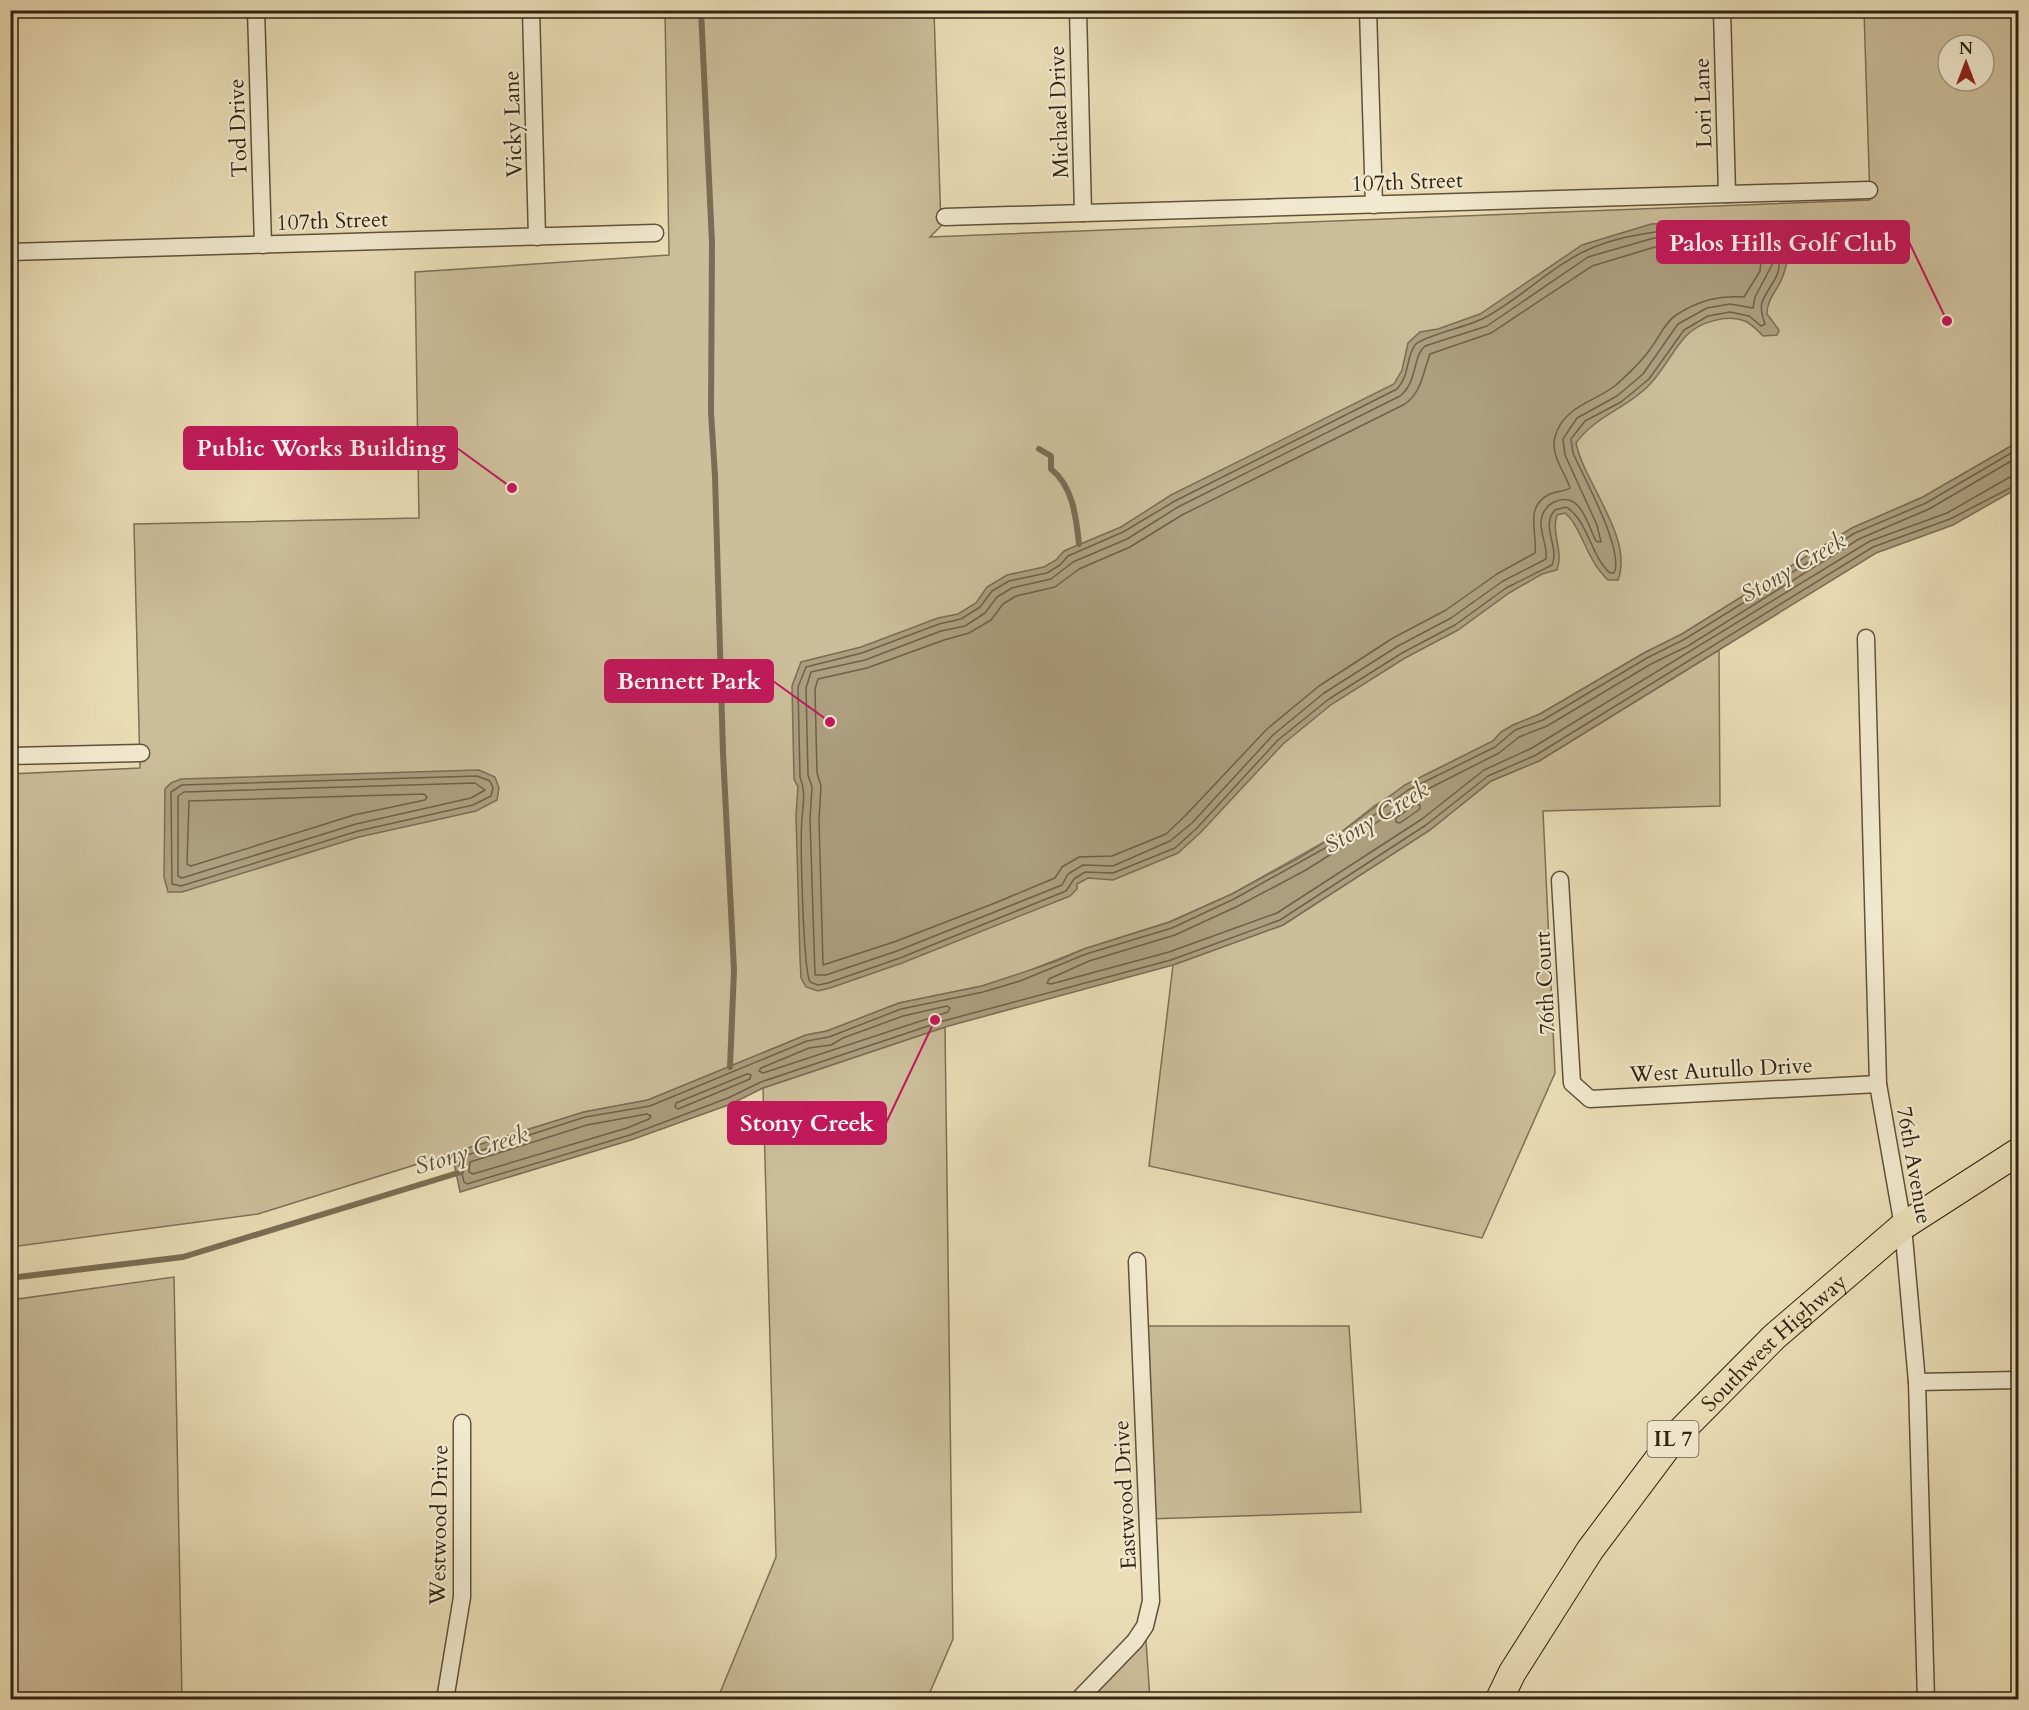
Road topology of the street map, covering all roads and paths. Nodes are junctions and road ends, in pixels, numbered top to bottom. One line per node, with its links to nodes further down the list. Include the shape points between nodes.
1 (256, 10): 13 (street, Tod Drive)
2 (531, 10): 12 (street, Vicky Lane)
3 (1078, 10): 9 (street, Michael Drive)
4 (1368, 10): 8 (street)
5 (1722, 10): 7 (street, Lori Lane)
6 (1869, 190): 7 (street, 107th Street)
7 (1727, 194): 8 (street, 107th Street)
8 (1374, 205): 9 (street, 107th Street)
9 (1083, 213): 10 (street, 107th Street)
10 (945, 217)
11 (656, 232): 12 (street, 107th Street)
12 (537, 237): 13 (street, 107th Street)
13 (262, 245): 14 (street, 107th Street)
14 (10, 252)
15 (1866, 638): 20 (street, 76th Avenue)
16 (141, 753): 17 (street)
17 (10, 756)
18 (1560, 880): 19 (street, 76th Court)
19 (1572, 1083): 20 (street, West Autullo Drive, via 1590,1099)
20 (1878, 1084): 22 (street, 76th Avenue)
21 (2019, 1152): 22 (main road, Southwest Highway / IL 7)
22 (1903, 1226): 25 (street, 76th Avenue); 29 (main road, Southwest Highway / IL 7, via 1774,1337 1674,1438 1590,1550)
23 (1137, 1261): 28 (street, Eastwood Drive, via 1151,1601 1145,1626 1135,1641)
24 (2019, 1380): 25 (street)
25 (1917, 1382): 30 (street, 76th Avenue)
26 (462, 1423): 27 (street, Westwood Drive, via 462,1597)
27 (444, 1700)
28 (1078, 1700)
29 (1499, 1700)
30 (1926, 1700)

